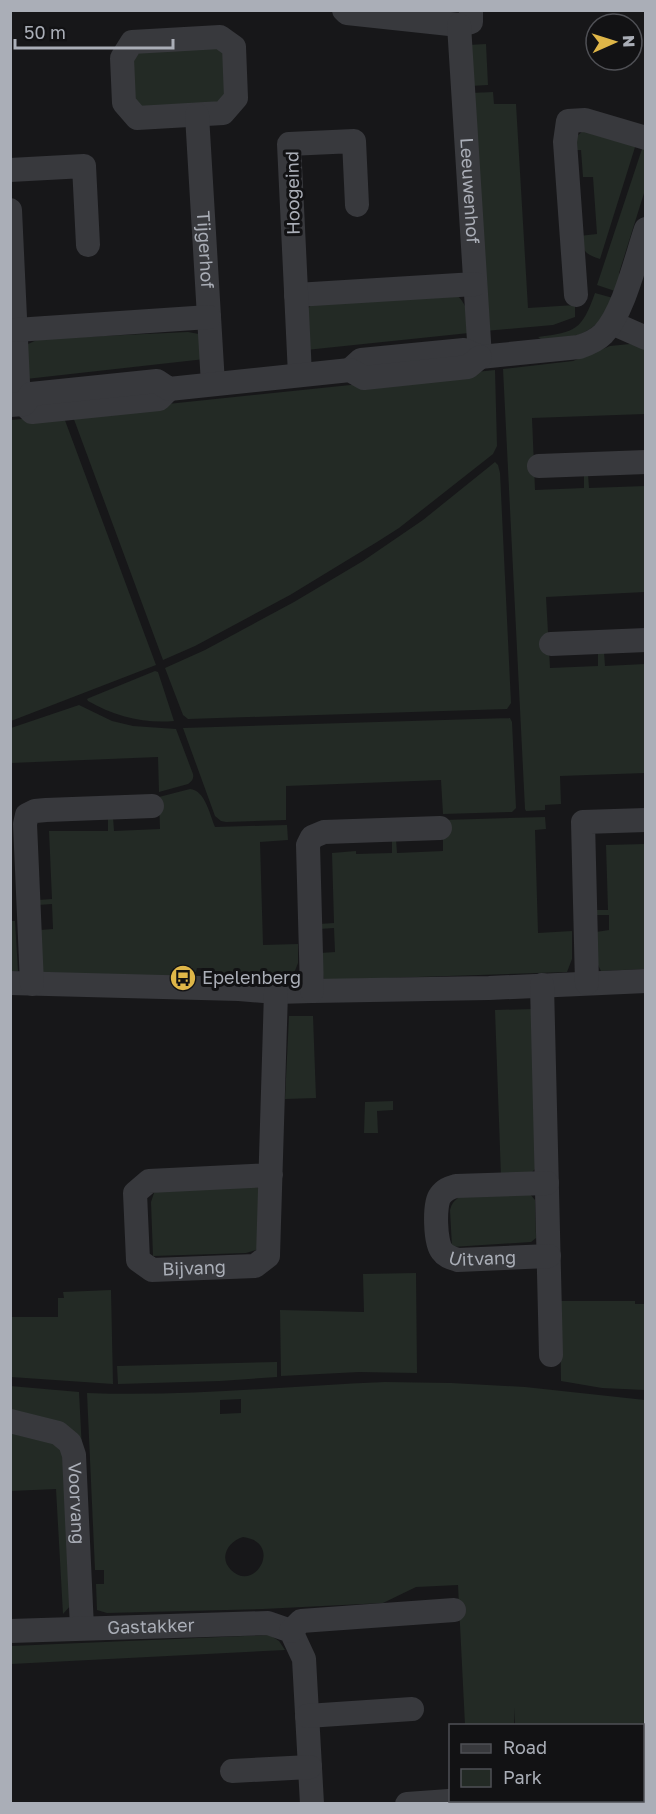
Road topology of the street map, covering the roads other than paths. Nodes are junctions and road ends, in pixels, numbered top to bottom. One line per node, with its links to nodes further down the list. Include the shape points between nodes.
1 (344, 10): 2 (street, Leeuwenhof)
2 (465, 18): 10 (street, Leeuwenhof)
3 (196, 115): 3 (street, via 223,113 236,98 234,47 220,37 132,42 122,58 124,103 137,118); 13 (street, Tijgerhof)
4 (645, 138): 12 (street, via 585,120 568,121 565,142)
5 (10, 170): 9 (street, via 84,166)
6 (357, 205): 11 (street, Hoogeind, via 354,141 289,144)
7 (10, 210): 15 (street)
8 (645, 229): 14 (street)
9 (88, 245)
10 (475, 284): 11 (street); 17 (street, Leeuwenhof)
11 (296, 295): 18 (street, Hoogeind)
12 (576, 295)
13 (209, 317): 15 (street); 19 (street, Tijgerhof)
14 (612, 323): 16 (street); 17 (street, via 592,343 579,347)
15 (16, 330): 20 (street)
16 (645, 338)
17 (480, 357): 18 (street, via 468,367 364,378 350,370)
18 (300, 375): 19 (street)
19 (213, 384): 20 (street, via 169,389 159,399 32,412)
20 (15, 405)
21 (645, 462): 22 (street)
22 (539, 466)
23 (645, 640): 24 (street)
24 (551, 644)
25 (152, 806): 30 (street, via 27,814)
26 (645, 820): 29 (street, via 583,822)
27 (440, 828): 33 (street, via 324,832 312,837 308,845)
28 (645, 981): 29 (street)
29 (587, 983): 31 (street)
30 (21, 984): 32 (street)
31 (542, 985): 33 (street); 35 (street)
32 (276, 992): 33 (street); 34 (street, Bijvang)
33 (312, 992)
34 (271, 1175): 34 (street, Bijvang, via 268,1256 255,1266 152,1270 138,1260 135,1193 149,1181)
35 (547, 1183): 36 (street); 36 (street, Uitvang, via 456,1186 438,1197 436,1208 437,1242 449,1257 458,1260)
36 (549, 1256): 37 (street)
37 (551, 1354)
38 (10, 1420): 40 (street, Voorvang, via 58,1433 70,1443 74,1455)
39 (453, 1610): 42 (street, via 301,1621)
40 (82, 1628): 41 (street, Gastakker); 42 (street, Gastakker, via 268,1623)
41 (10, 1631)
42 (291, 1631): 44 (street, via 304,1659)
43 (412, 1709): 44 (street)
44 (307, 1716): 45 (street)
45 (310, 1767): 46 (street); 48 (street)
46 (232, 1771)
47 (449, 1801): 49 (street)
48 (312, 1803)
49 (407, 1803)

